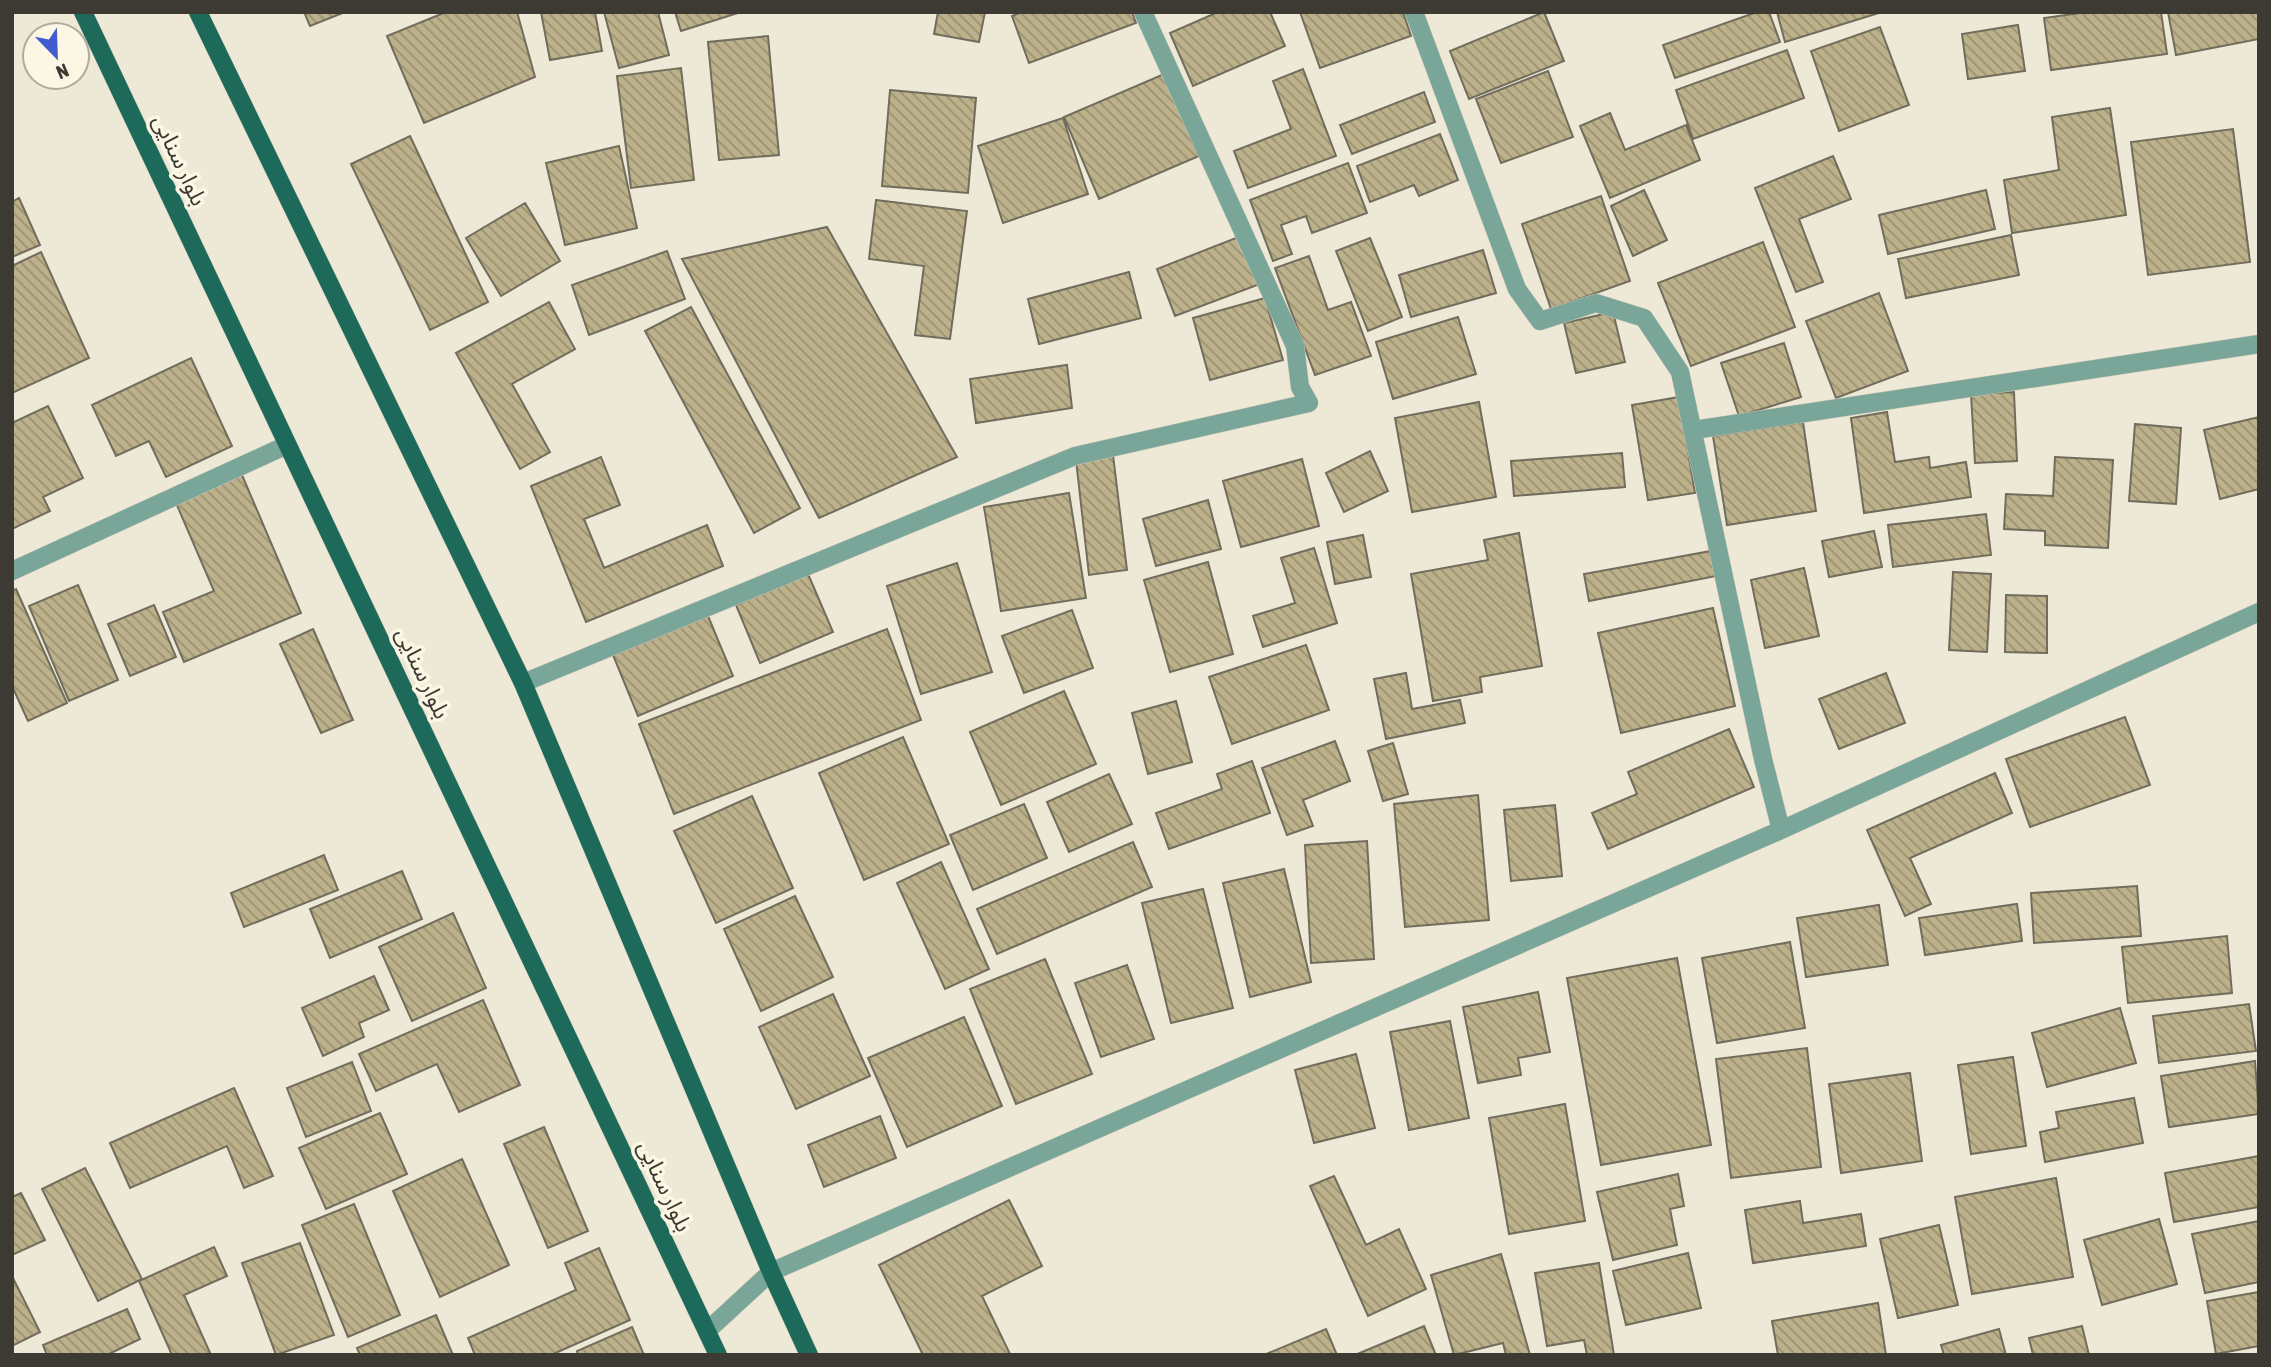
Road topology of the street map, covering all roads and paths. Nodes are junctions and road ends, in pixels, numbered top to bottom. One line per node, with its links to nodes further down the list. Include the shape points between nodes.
1 (83, 12): 7 (main road, بلوار سنایی)
2 (198, 12): 10 (main road)
3 (1143, 12): 10 (street, via 1295,346 1300,387 1309,402 1075,456)
4 (1413, 12): 6 (street, via 1517,289 1540,321 1596,303 1644,318 1679,372)
5 (2259, 344): 6 (street)
6 (1694, 430): 11 (street)
7 (287, 444): 8 (street); 13 (main road, بلوار سنایی)
8 (12, 571)
9 (2259, 612): 11 (street)
10 (523, 683): 12 (main road)
11 (1781, 830): 12 (street)
12 (771, 1272): 13 (street); 15 (main road)
13 (707, 1331): 14 (main road, بلوار سنایی)
14 (718, 1355)
15 (809, 1355)

